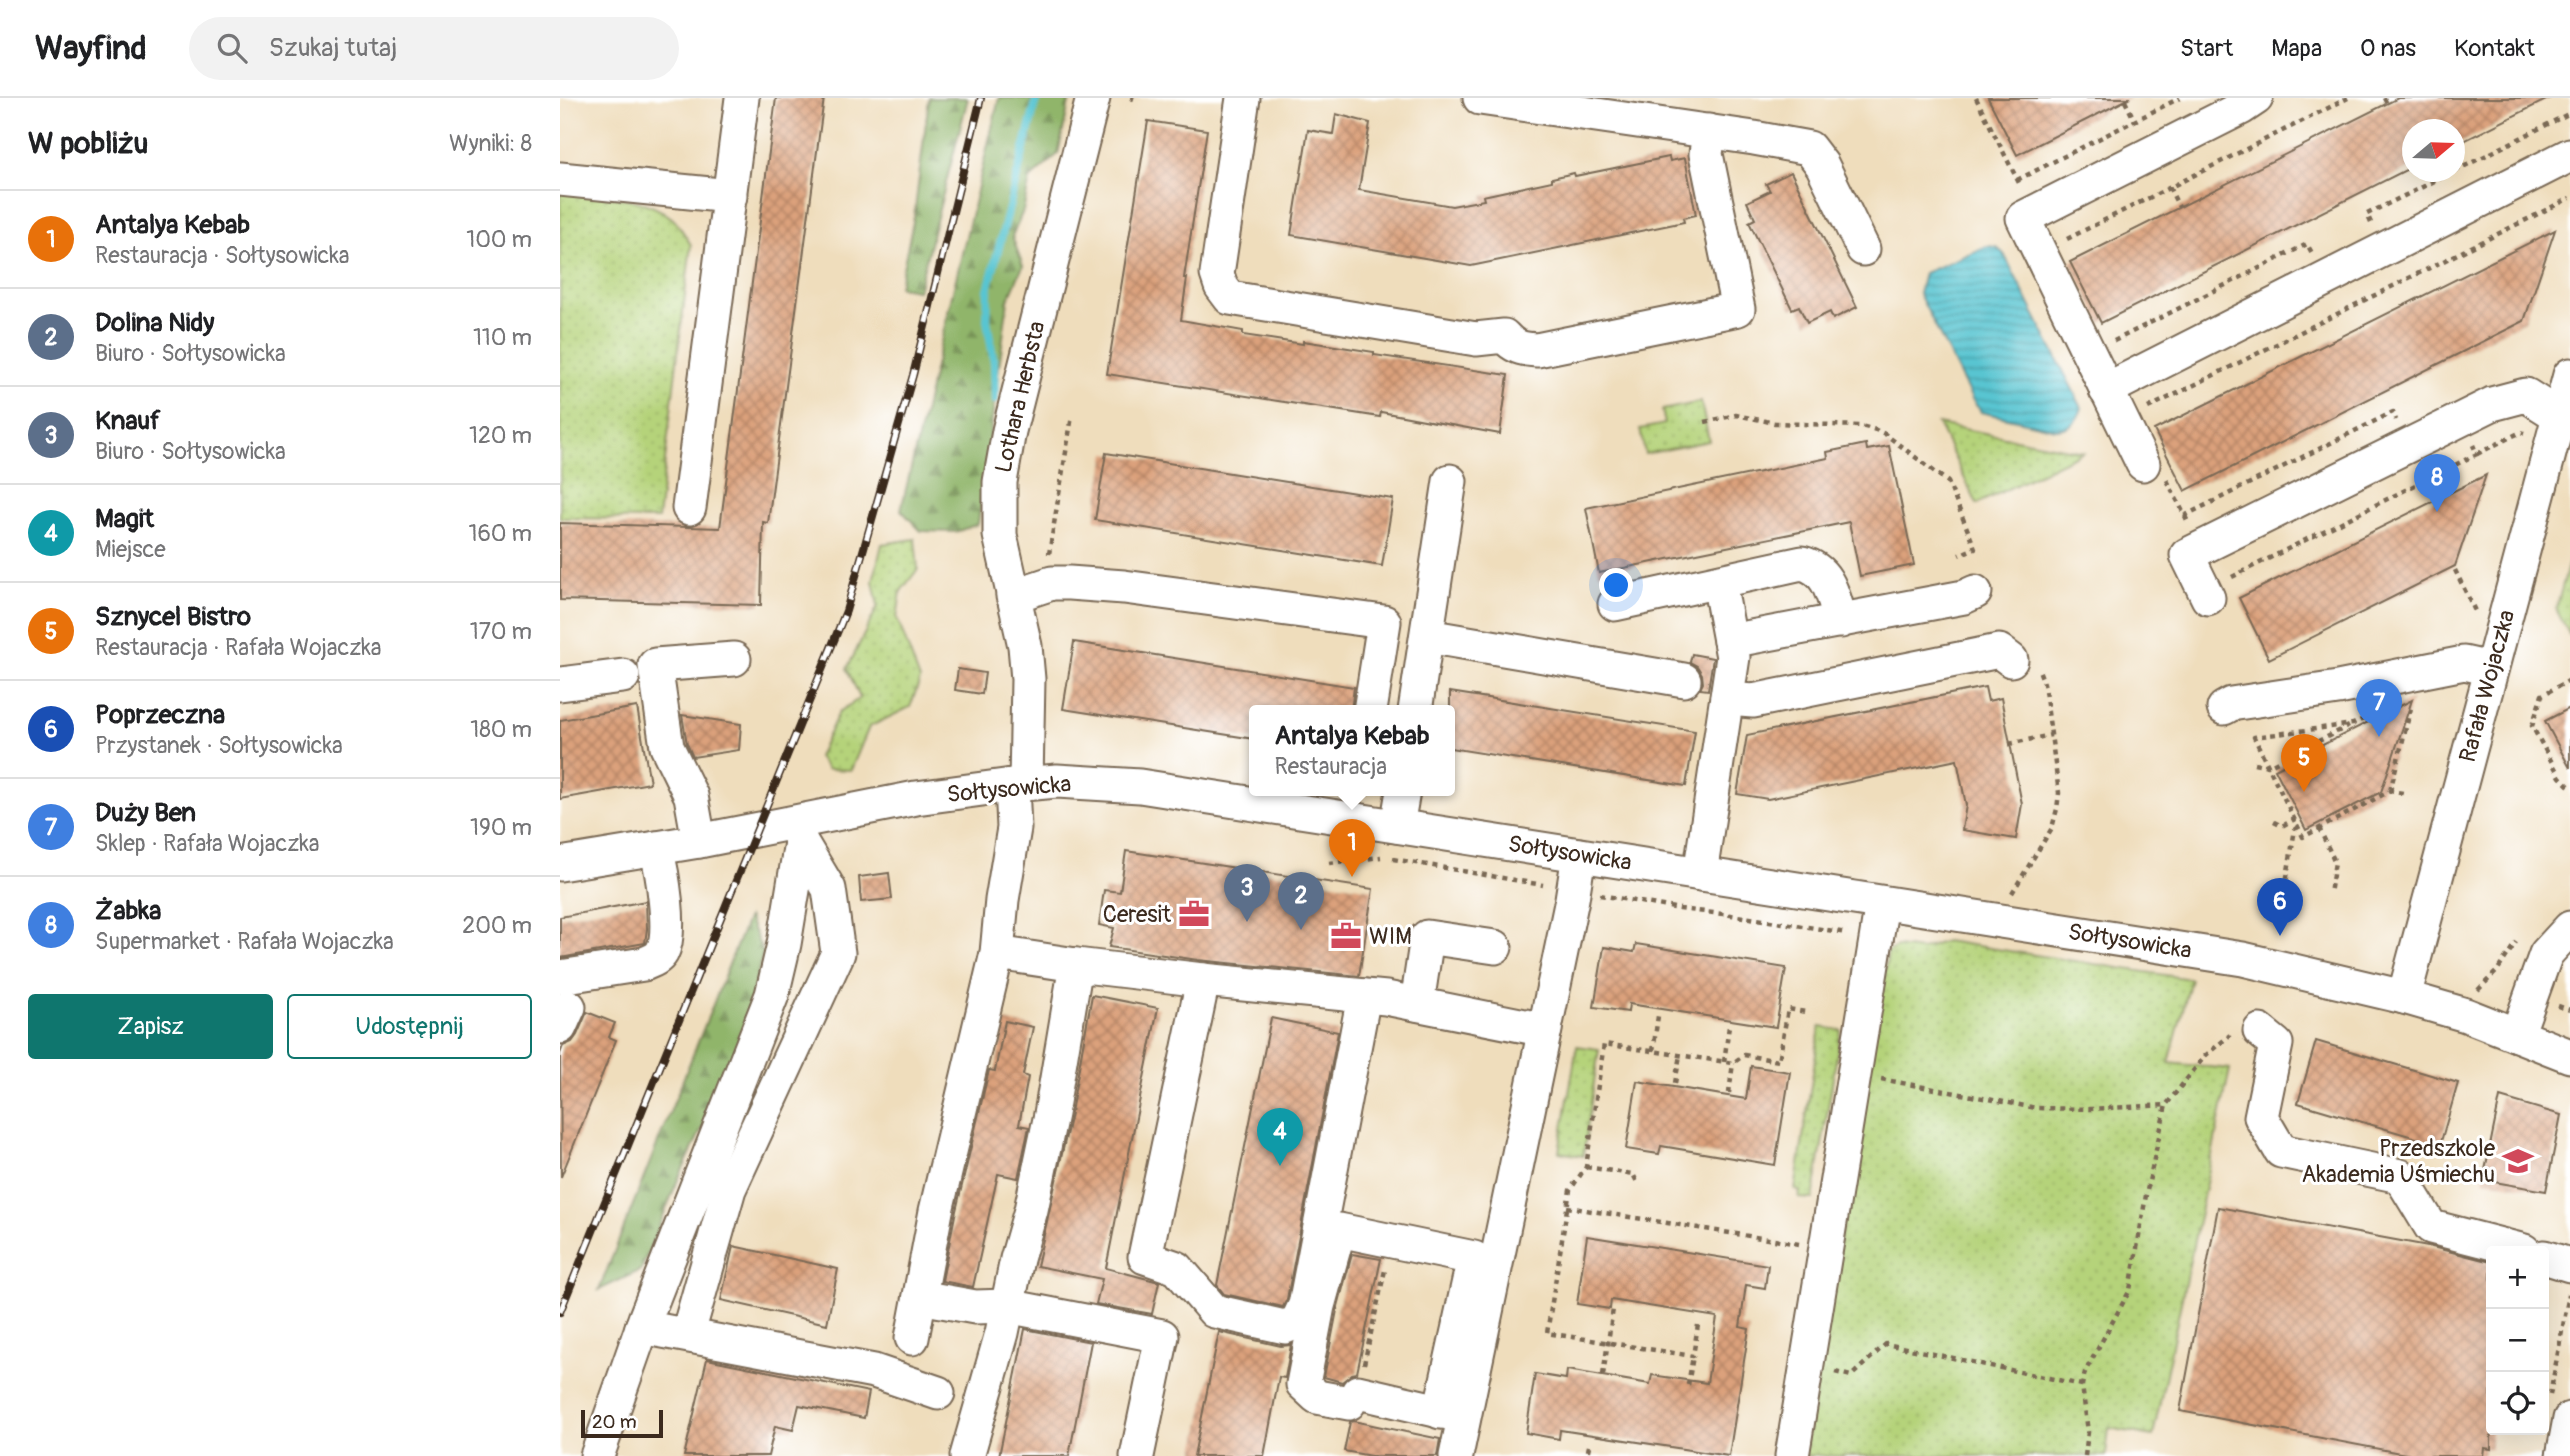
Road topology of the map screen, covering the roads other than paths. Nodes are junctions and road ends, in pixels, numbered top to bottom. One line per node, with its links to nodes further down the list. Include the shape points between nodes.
1 (742, 98): 9 (street)
2 (1093, 98): 19 (street, Lothara Herbsta, via 1000,482 1000,535)
3 (1243, 98): 6 (street, via 1217,274 1230,298 1476,339 1504,335 1522,349 1537,350 1738,309 1706,154)
4 (1480, 98): 6 (street)
5 (2256, 98): 12 (street, via 2022,218)
6 (1709, 131): 10 (street, via 1809,148)
7 (2570, 155): 12 (street)
8 (560, 179): 9 (street)
9 (730, 196): 16 (street)
10 (1863, 248)
11 (2570, 375): 13 (street, Rafała Wojaczka)
12 (2106, 390): 14 (street)
13 (2559, 416): 20 (street, via 2526,395 2492,404 2187,555); 27 (street, Rafała Wojaczka)
14 (2143, 464)
15 (1450, 481): 23 (street)
16 (689, 508)
17 (1719, 582): 21 (street); 22 (street, via 1802,563 1816,566); 24 (street)
18 (1975, 592): 22 (street)
19 (1013, 596): 32 (street, via 1052,583 1069,583 1384,622); 35 (street, Lothara Herbsta, via 1028,679)
20 (2208, 598)
21 (1615, 604)
22 (1841, 621): 24 (street)
23 (1427, 636): 29 (street); 33 (street)
24 (1730, 641): 31 (street, via 1733,657)
25 (734, 659): 42 (street, via 655,666 667,747 691,796)
26 (2024, 664): 31 (street, via 1999,650 1753,701)
27 (2491, 669): 34 (street, via 2464,663); 54 (street, Rafała Wojaczka)
28 (623, 676): 30 (street)
29 (1684, 680)
30 (560, 684)
31 (1727, 699): 46 (street)
32 (1371, 705)
33 (1416, 705)
34 (2224, 708)
35 (1019, 784): 36 (street, Sołtysowicka, via 1057,781); 41 (street, Sołtysowicka, via 916,798); 50 (street, Lothara Herbsta)
36 (1249, 796)
37 (1253, 796): 39 (street, Sołtysowicka)
38 (1402, 796): 40 (street)
39 (1355, 805): 40 (street, Sołtysowicka)
40 (1397, 826): 44 (street, Sołtysowicka)
41 (799, 832): 42 (street, Sołtysowicka); 66 (street, via 829,889 838,953 729,1189); 67 (street, via 784,944 772,995)
42 (699, 841): 43 (street, Sołtysowicka)
43 (656, 848): 45 (street, Sołtysowicka); 55 (street, via 666,910 663,951 655,960)
44 (1579, 855): 46 (street, Sołtysowicka); 57 (street)
45 (560, 864)
46 (1700, 874): 47 (street, Sołtysowicka)
47 (1882, 903): 54 (street, Sołtysowicka, via 2243,959); 76 (street)
48 (2570, 928): 59 (street, via 2546,954)
49 (1495, 947): 56 (street, via 1427,937)
50 (997, 953): 51 (street); 64 (street, Lothara Herbsta)
51 (1076, 965): 52 (street); 65 (street, via 1051,1114)
52 (1203, 981): 53 (street); 53 (street, via 1144,1257 1177,1268 1214,1311 1285,1327 1297,1322 1305,1305)
53 (1364, 996): 56 (street)
54 (2404, 997): 59 (street, Sołtysowicka)
55 (563, 1004)
56 (1417, 1004): 57 (street)
57 (1545, 1030): 71 (street)
58 (2248, 1030): 61 (street, via 2276,1044 2261,1117 2281,1151 2400,1175 2431,1227)
59 (2516, 1035): 60 (street, Sołtysowicka)
60 (2570, 1056)
61 (2505, 1246)
62 (2549, 1259): 63 (street)
63 (2570, 1265)
64 (920, 1297): 65 (street, via 975,1307); 68 (street, Lothara Herbsta)
65 (1007, 1306): 73 (street); 74 (street, via 1162,1335)
66 (692, 1319)
67 (642, 1327): 69 (street, via 874,1371); 72 (street)
68 (912, 1338)
69 (938, 1393)
70 (2559, 1413): 77 (street)
71 (1452, 1414): 71 (street, via 1474,1258 1339,1230 1303,1384 1317,1397 1353,1398); 75 (street)
72 (597, 1456)
73 (967, 1456)
74 (1137, 1456)
75 (1456, 1456)
76 (1792, 1456)
77 (2563, 1456)

